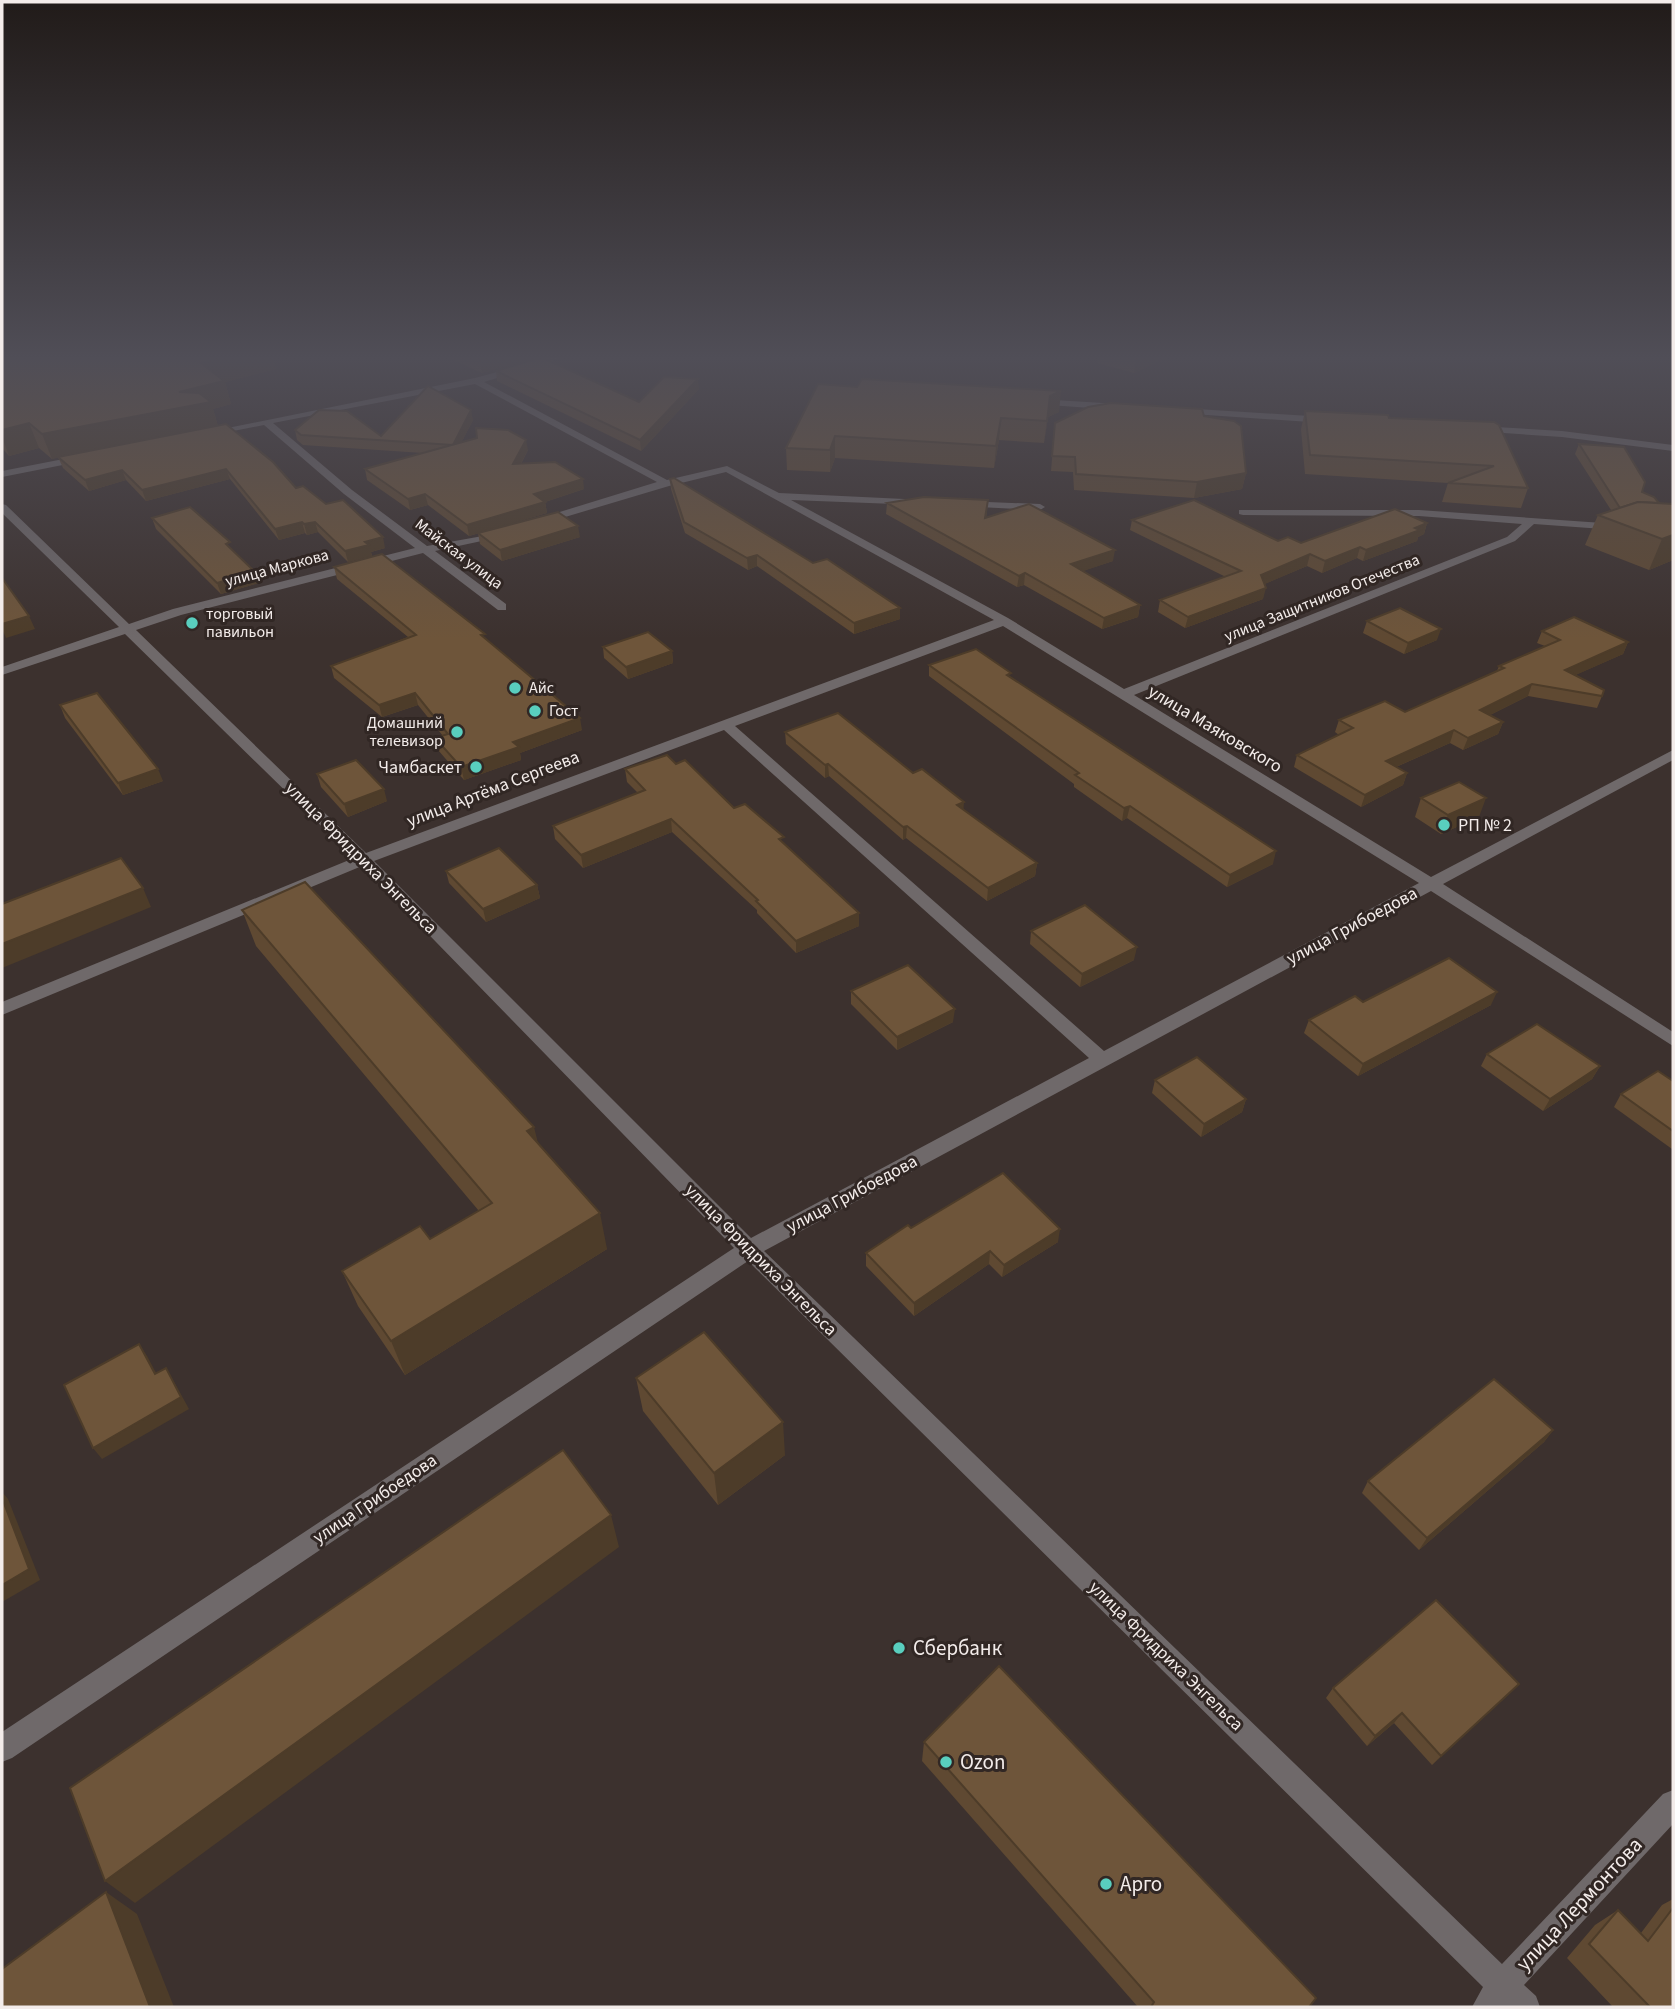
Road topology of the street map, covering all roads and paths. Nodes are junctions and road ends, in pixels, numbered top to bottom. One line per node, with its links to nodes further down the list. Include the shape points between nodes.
1 (301, 452): 16 (street, Майская улица)
2 (608, 452): 5 (street)
3 (94, 456): 4 (street)
4 (2, 474)
5 (666, 483): 6 (street, улица Маяковского, via 727,469); 13 (street)
6 (775, 496): 7 (street); 18 (street, улица Маяковского)
7 (940, 503)
8 (954, 504): 10 (street)
9 (2, 507): 19 (street, улица Фридриха Энгельса)
10 (1040, 507)
11 (1243, 512): 12 (street, via 1419,513)
12 (1529, 523): 14 (street); 21 (street, улица Защитников Отечества, via 1511,539)
13 (533, 524)
14 (1634, 527)
15 (520, 528): 16 (street, улица Маркова)
16 (427, 549): 17 (street, Майская улица); 19 (street, улица Маркова, via 177,612)
17 (502, 607)
18 (1004, 621): 21 (street, улица Маяковского); 22 (street, улица Артёма Сергеева)
19 (130, 630): 20 (street, улица Маркова); 24 (street, улица Фридриха Энгельса)
20 (2, 671)
21 (1122, 695): 25 (street, улица Маяковского)
22 (724, 723): 24 (street, улица Артёма Сергеева); 28 (street)
23 (1673, 754): 25 (street, улица Грибоедова)
24 (364, 859): 26 (street, улица Артёма Сергеева); 29 (street, улица Фридриха Энгельса)
25 (1430, 883): 27 (street, улица Маяковского); 28 (street, улица Грибоедова)
26 (2, 1009)
27 (1673, 1040)
28 (1104, 1061): 29 (street, улица Грибоедова)
29 (749, 1249): 30 (street, улица Грибоедова); 32 (street, улица Фридриха Энгельса)
30 (2, 1748)
31 (1673, 1804): 32 (street, улица Лермонтова)
32 (1495, 1996): 33 (street, улица Фридриха Энгельса)
33 (1525, 2007)

